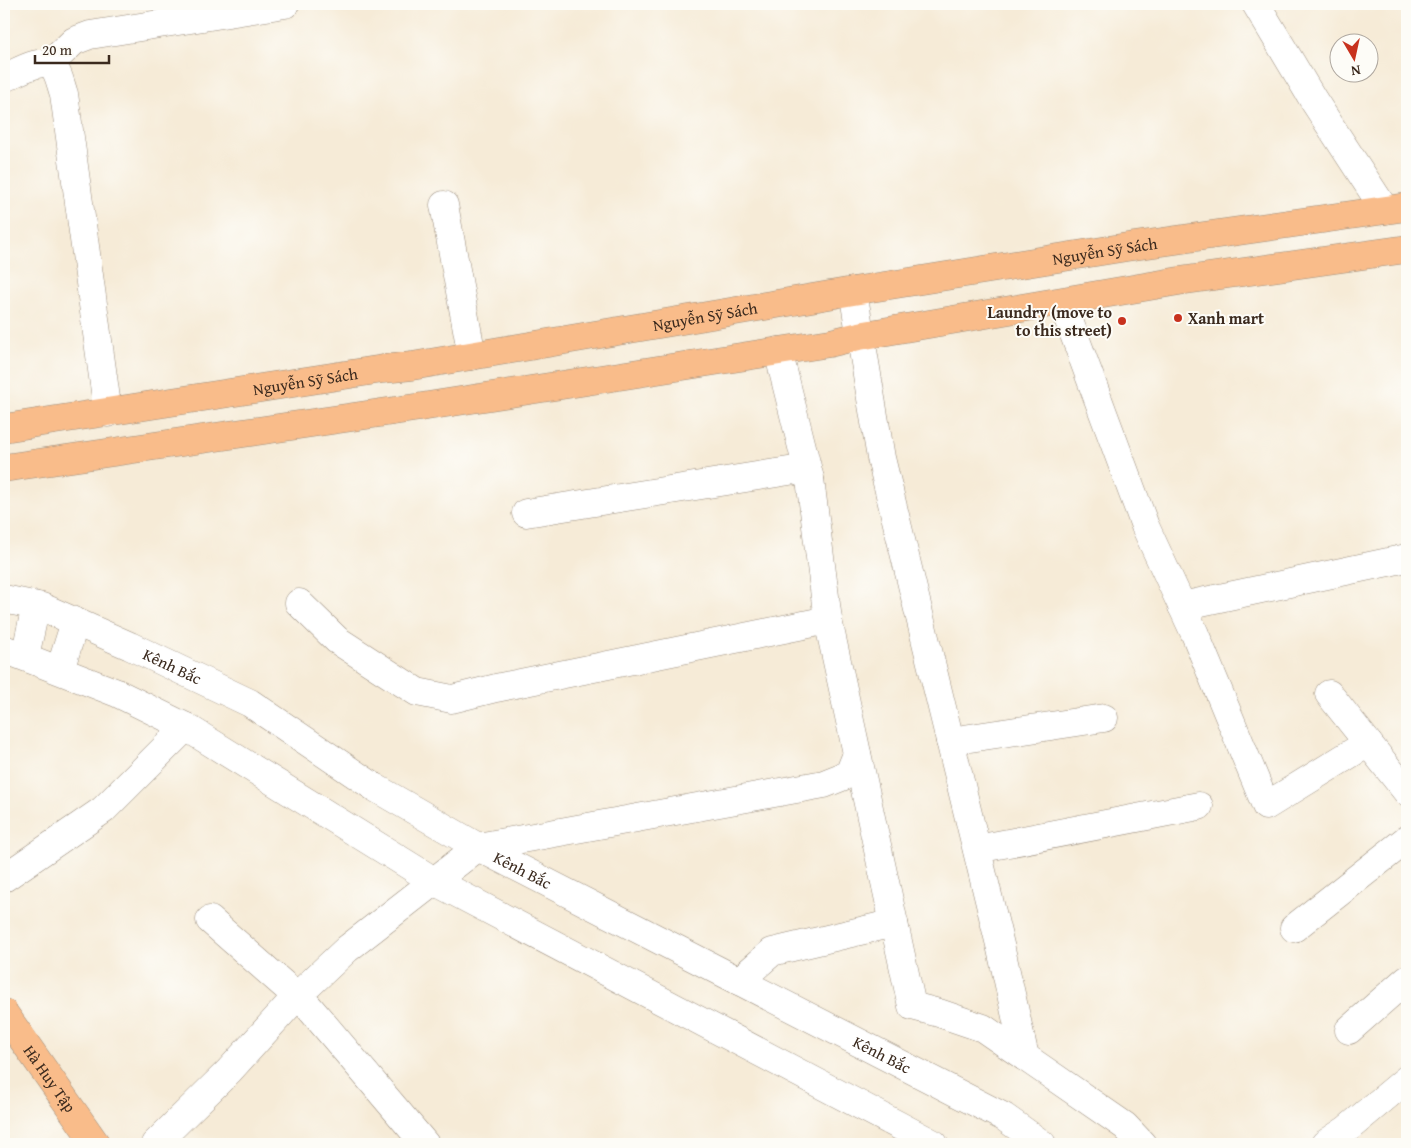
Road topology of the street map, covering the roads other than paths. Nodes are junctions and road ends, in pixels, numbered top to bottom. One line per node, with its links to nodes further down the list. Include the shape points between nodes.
1 (285, 4): 3 (street, via 90,34 74,41)
2 (1256, 4): 6 (street, via 1314,100)
3 (50, 64): 4 (street, via 37,63); 17 (street, via 64,94)
4 (4, 78)
5 (444, 205): 14 (street)
6 (1396, 209): 7 (main road, Nguyễn Sỹ Sách)
7 (1173, 240): 9 (main road); 10 (main road, Nguyễn Sỹ Sách)
8 (1407, 249): 9 (main road)
9 (1179, 281): 11 (main road)
10 (853, 291): 12 (street); 14 (main road, Nguyễn Sỹ Sách)
11 (1062, 302): 12 (main road); 28 (street, via 1145,526)
12 (859, 336): 13 (main road); 36 (street, via 881,458)
13 (778, 351): 16 (main road); 22 (street)
14 (472, 356): 15 (main road, Nguyễn Sỹ Sách)
15 (412, 366): 16 (main road); 17 (main road, Nguyễn Sỹ Sách)
16 (420, 407): 20 (main road)
17 (108, 413): 18 (main road, Nguyễn Sỹ Sách)
18 (54, 422): 19 (main road, Nguyễn Sỹ Sách); 20 (main road)
19 (4, 428)
20 (62, 460): 21 (main road)
21 (4, 468)
22 (810, 479): 23 (street, via 795,470); 29 (street)
23 (526, 513)
24 (1407, 558): 28 (street)
25 (4, 599): 27 (street, Kênh Bắc)
26 (299, 603): 29 (street, via 337,640 417,692 452,699)
27 (36, 606): 30 (street, Kênh Bắc); 31 (street)
28 (1182, 606): 37 (street, via 1266,806)
29 (828, 620): 38 (street)
30 (75, 622): 32 (street); 42 (street, Kênh Bắc, via 250,704 374,786)
31 (14, 652): 32 (street)
32 (60, 670): 35 (street, via 117,693)
33 (1329, 694): 37 (street)
34 (1104, 718): 36 (street)
35 (186, 727): 44 (street, via 103,810); 45 (street)
36 (950, 741): 43 (street)
37 (1368, 743): 39 (street)
38 (857, 754): 42 (street, via 849,774 824,784); 47 (street)
39 (1407, 792)
40 (1199, 806): 43 (street)
41 (1407, 839): 48 (street)
42 (478, 847): 45 (street); 50 (street, Kênh Bắc)
43 (977, 849): 54 (street)
44 (4, 878)
45 (434, 881): 51 (street, via 347,949); 60 (street)
46 (210, 920): 51 (street)
47 (894, 923): 50 (street, via 772,952); 54 (street, via 912,1006 983,1028)
48 (1294, 928)
49 (1407, 979): 53 (street)
50 (739, 981): 61 (street, Kênh Bắc, via 1004,1118)
51 (296, 996): 58 (street, via 229,1071); 59 (street)
52 (4, 1013): 57 (main road, Hà Huy Tập)
53 (1349, 1030)
54 (1025, 1057): 62 (street, via 1125,1126)
55 (1407, 1079): 56 (street)
56 (1341, 1140)
57 (96, 1144)
58 (155, 1144)
59 (425, 1144)
60 (934, 1144)
61 (1042, 1144)
62 (1142, 1144)

